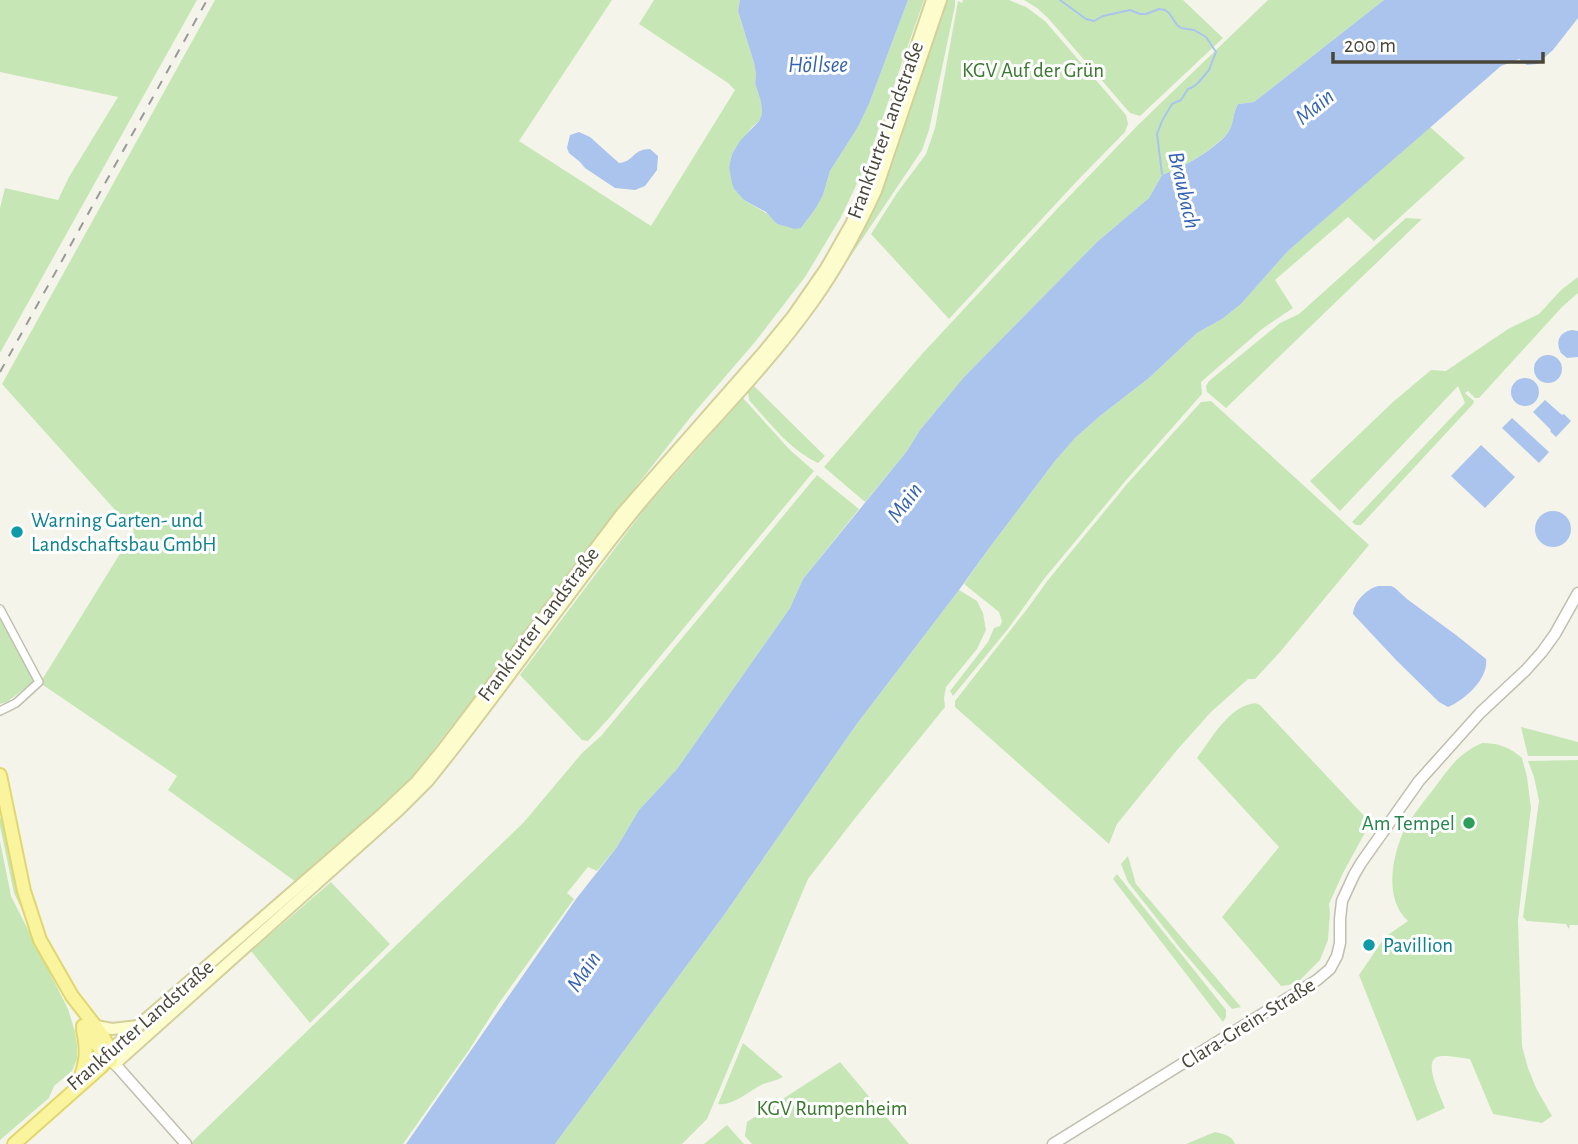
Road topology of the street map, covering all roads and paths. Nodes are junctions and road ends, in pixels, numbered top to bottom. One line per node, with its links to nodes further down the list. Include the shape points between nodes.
1 (932, 0): 9 (main road, Frankfurter Landstraße, via 862,201 832,258 792,317 622,513 416,782)
2 (942, 0): 10 (main road, Frankfurter Landstraße, via 876,191 833,273 798,323 630,517 428,781)
3 (1578, 593): 16 (street, Clara-Grein-Straße, via 1536,659 1419,780 1361,863 1342,901 1339,950 1330,969)
4 (0, 610): 5 (street, via 39,682)
5 (0, 711)
6 (0, 775): 7 (main road)
7 (3, 806): 8 (main road, via 34,923 46,953)
8 (89, 1026): 9 (main road); 10 (main road, via 103,1036); 11 (main road)
9 (138, 1026): 10 (main road, Frankfurter Landstraße)
10 (111, 1059): 11 (main road, Frankfurter Landstraße); 13 (main road); 14 (main road, Frankfurter Landstraße); 15 (street)
11 (80, 1078): 12 (main road, Frankfurter Landstraße)
12 (4, 1144)
13 (14, 1144)
14 (23, 1144)
15 (186, 1144)
16 (1053, 1144)

